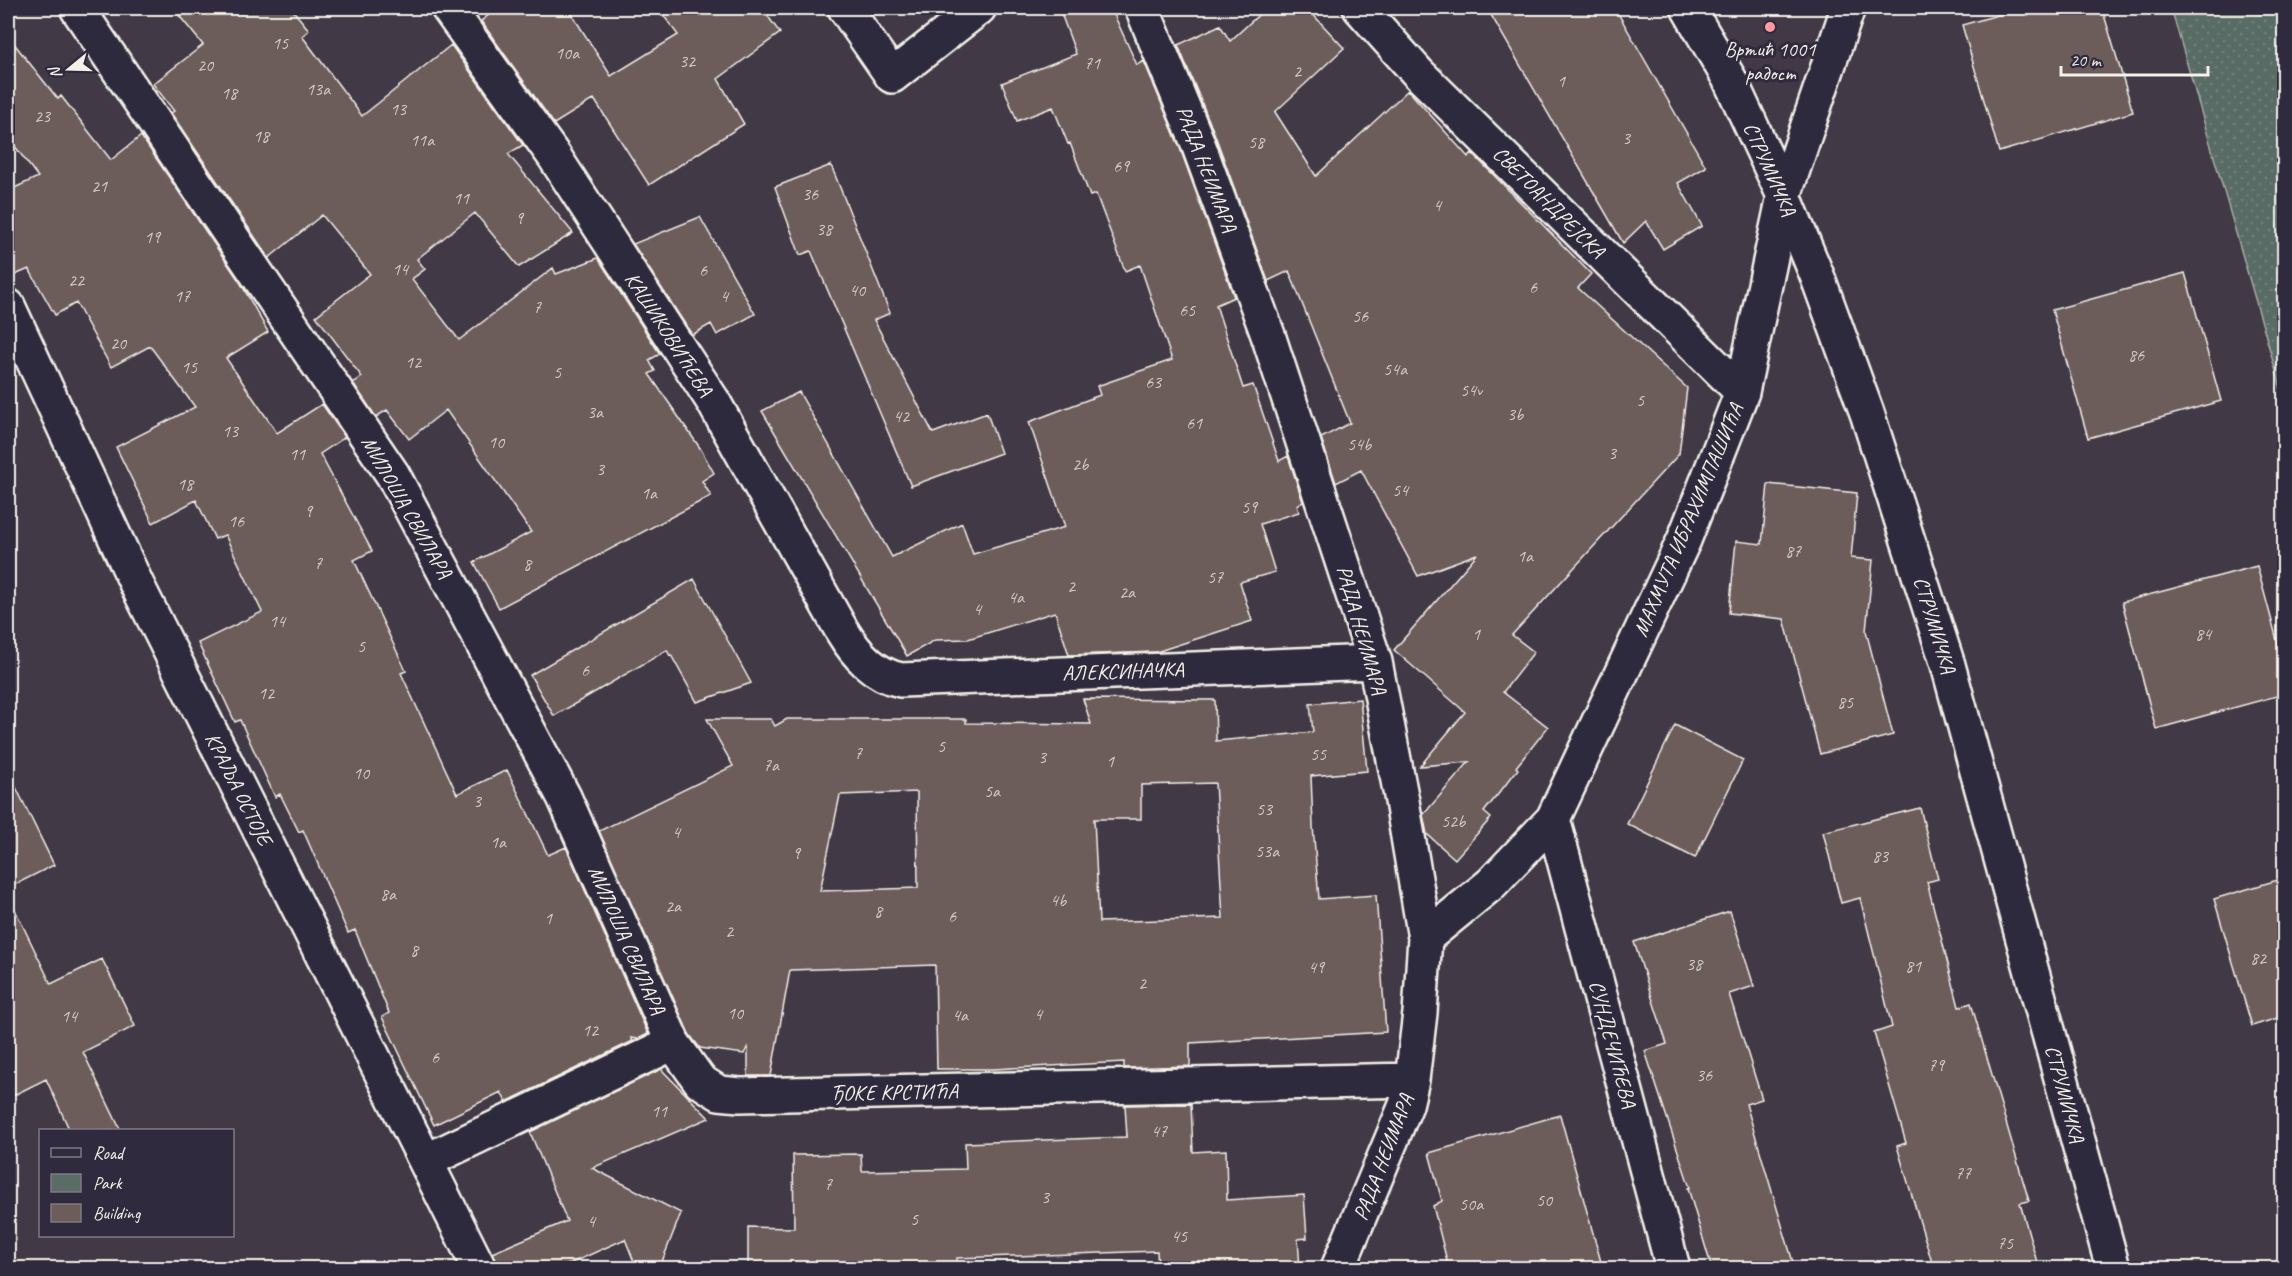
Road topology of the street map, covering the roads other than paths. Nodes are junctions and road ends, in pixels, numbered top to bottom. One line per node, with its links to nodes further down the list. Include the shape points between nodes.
1 (77, 8): 16 (street, МИЛОША СВИЛАРА, via 393,474 564,798)
2 (448, 8): 13 (street, КАШИКОВИЋЕВА, via 554,156 706,391 842,632)
3 (845, 8): 4 (street, via 892,76)
4 (979, 8)
5 (1142, 8): 12 (street, РАДА НЕИМАРА, via 1197,141 1268,335)
6 (1360, 8): 11 (street, СВЕТОАНДРЕЈСКА, via 1418,73)
7 (1688, 8): 9 (street, СТРУМИЧКА, via 1730,80)
8 (1848, 8): 9 (street, МАХМУТА ИБРАХИМПАШИЋА)
9 (1784, 196): 11 (street, МАХМУТА ИБРАХИМПАШИЋА); 22 (street, СТРУМИЧКА, via 1867,413 1948,665)
10 (8, 306): 18 (street, КРАЉА ОСТОЈЕ, via 137,585)
11 (1742, 392): 14 (street, МАХМУТА ИБРАХИМПАШИЋА, via 1684,540)
12 (1375, 662): 13 (street, АЛЕКСИНАЧКА, via 901,680 888,678); 15 (street, РАДА НЕИМАРА)
13 (874, 669)
14 (1554, 819): 15 (street, МАХМУТА ИБРАХИМПАШИЋА, via 1491,884); 21 (street, СУНДЕЧИЋЕВА)
15 (1425, 938): 17 (street, РАДА НЕИМАРА)
16 (673, 1043): 17 (street, ЂОКЕ КРСТИЋА, via 700,1081 719,1093 740,1095); 18 (street)
17 (1412, 1080): 20 (street, РАДА НЕИМАРА, via 1406,1105)
18 (426, 1161): 19 (street, КРАЉА ОСТОЈЕ)
19 (479, 1269)
20 (1338, 1269)
21 (1673, 1269)
22 (2113, 1269)

